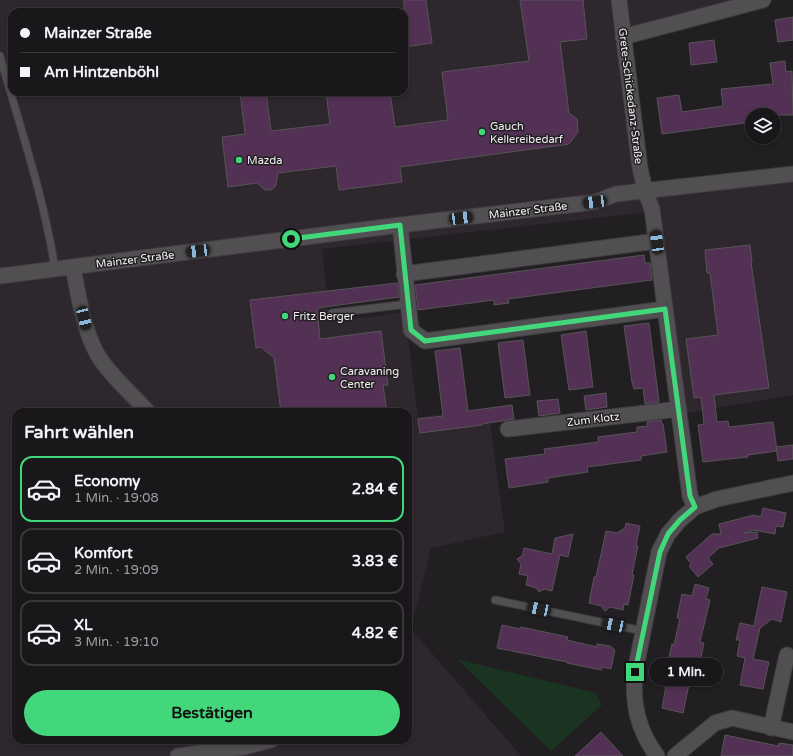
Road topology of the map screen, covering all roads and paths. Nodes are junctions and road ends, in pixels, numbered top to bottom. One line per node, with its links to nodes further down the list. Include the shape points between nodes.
1 (618, 0): 3 (street, Grete-Schickedanz-Straße)
2 (763, 0): 3 (street)
3 (623, 37): 8 (street, Grete-Schickedanz-Straße)
4 (0, 56): 5 (lane)
5 (8, 84)
6 (11, 96): 12 (lane, via 44,211)
7 (793, 174): 8 (street, Mainzer Straße)
8 (645, 191): 9 (street, Mainzer Straße, via 616,194 595,202); 10 (street, via 652,209)
9 (400, 225): 11 (street, Mainzer Straße); 13 (street)
10 (657, 242): 13 (street); 16 (street)
11 (74, 267): 12 (street, Mainzer Straße); 18 (street, via 87,329 96,352 108,369)
12 (55, 269): 14 (street, Mainzer Straße)
13 (404, 274): 15 (street)
14 (0, 276)
15 (408, 304): 16 (street, via 411,330 425,341); 17 (lane)
16 (665, 309): 19 (street)
17 (332, 313)
18 (144, 408)
19 (679, 409): 20 (street, Zum Klotz); 22 (street, via 690,496)
20 (508, 429)
21 (793, 483): 22 (street, via 717,498)
22 (695, 507): 24 (street, via 668,534 660,552)
23 (495, 600): 24 (lane)
24 (643, 631): 30 (street, via 635,672 634,699 644,734)
25 (787, 655): 26 (street)
26 (771, 728): 27 (street); 31 (street, via 732,718 715,723)
27 (793, 732)
28 (257, 744): 29 (street)
29 (178, 756)
30 (657, 756)
31 (675, 756)

